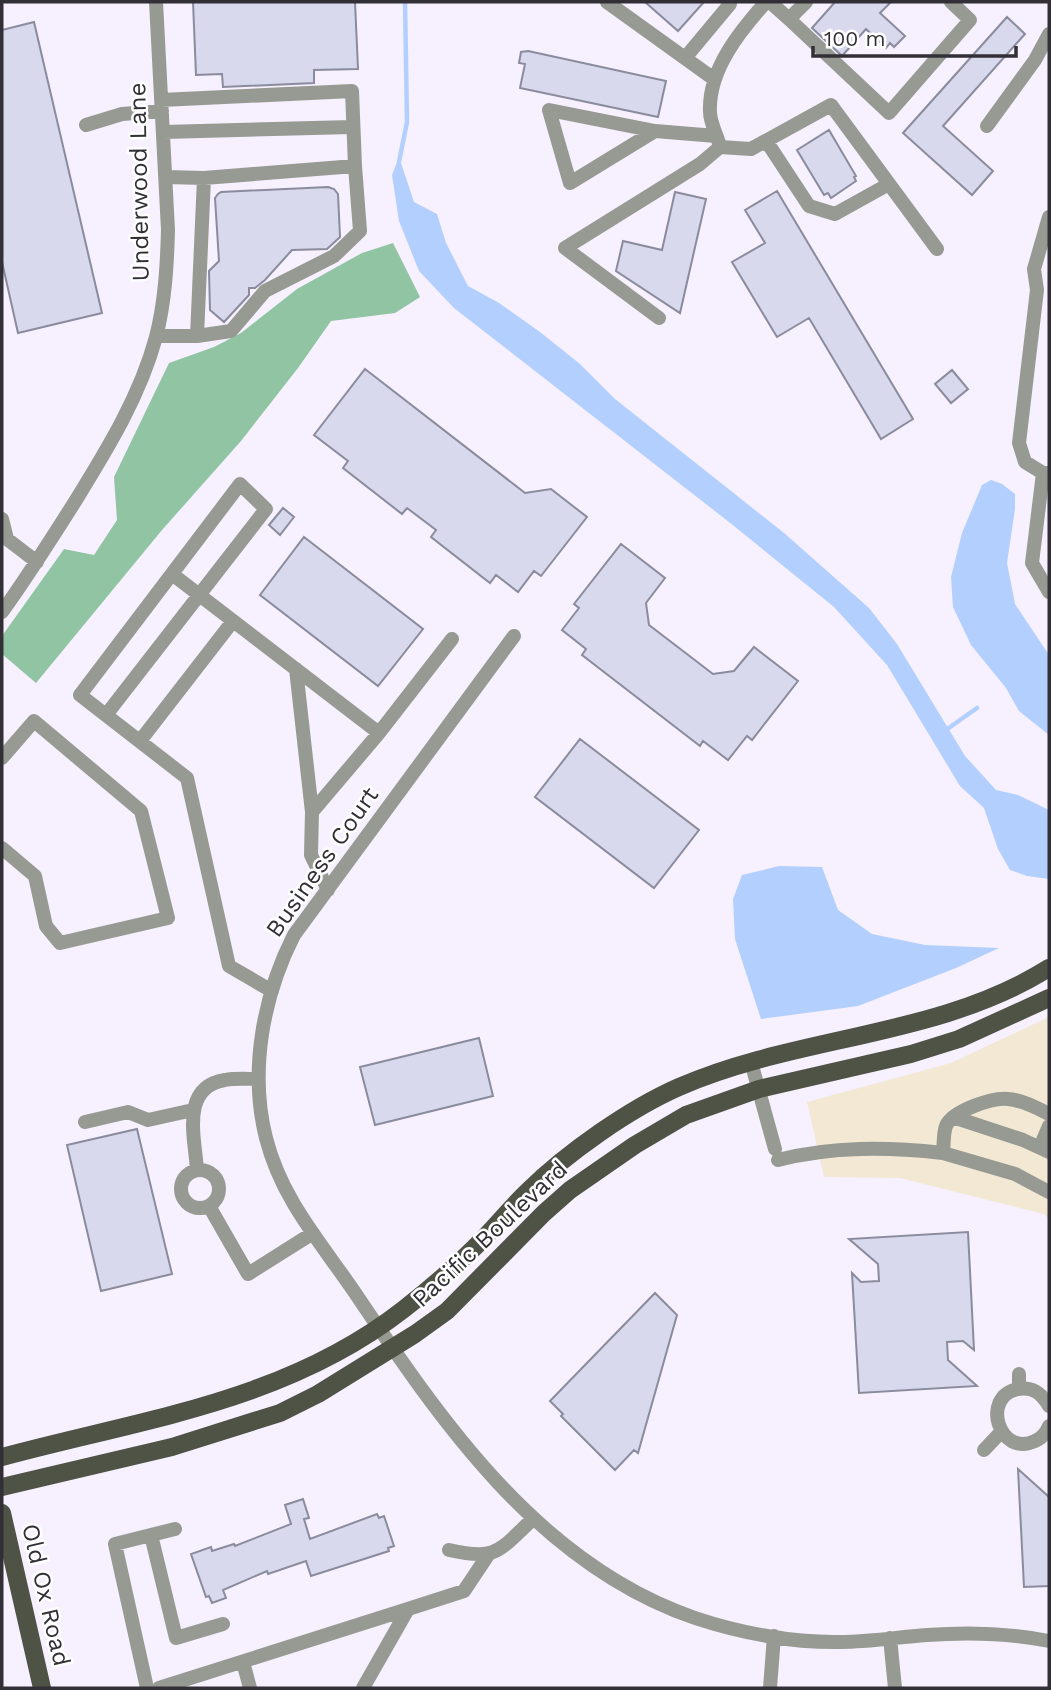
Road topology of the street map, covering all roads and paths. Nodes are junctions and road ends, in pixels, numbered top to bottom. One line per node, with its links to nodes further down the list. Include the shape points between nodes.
1 (156, 2): 11 (street, Underwood Lane)
2 (607, 2): 9 (street)
3 (768, 2): 7 (street); 10 (street, via 730,49)
4 (806, 2): 7 (street)
5 (951, 2): 7 (street, via 970,20 889,113)
6 (730, 4): 9 (street)
7 (789, 19)
8 (1049, 34): 13 (street)
9 (685, 58): 10 (street)
10 (714, 79): 17 (street, via 710,110)
11 (161, 106): 12 (street); 14 (street, via 352,91); 16 (street, Underwood Lane)
12 (86, 125)
13 (987, 126)
14 (352, 127): 16 (street); 19 (street)
15 (655, 131): 15 (street, via 642,129 549,110 570,183); 17 (street)
16 (164, 132): 20 (street, Underwood Lane)
17 (718, 142): 18 (street, via 751,149); 27 (street, via 700,164 565,248)
18 (767, 142): 22 (street, via 809,206 835,214); 22 (street, via 831,106)
19 (355, 166): 21 (street); 29 (street, via 360,231 334,256 265,290 231,331)
20 (166, 177): 21 (street); 28 (street, Underwood Lane, via 167,267)
21 (204, 178): 29 (street)
22 (889, 184): 24 (street)
23 (1049, 217): 25 (street)
24 (937, 249)
25 (1034, 269): 26 (street); 30 (street, via 1037,290 1019,443 1025,462)
26 (1049, 271)
27 (659, 317)
28 (156, 336): 29 (street); 32 (street, Underwood Lane, via 136,393 109,448)
29 (197, 336)
30 (1046, 473): 34 (street, via 1032,563)
31 (2, 519): 32 (street, via 6,539)
32 (37, 562): 36 (street, Underwood Lane)
33 (172, 574): 35 (street); 35 (street, via 240,484 267,509); 41 (street, via 80,695)
34 (1049, 592)
35 (200, 596): 37 (street); 41 (street)
36 (2, 612)
37 (233, 621): 40 (street); 43 (street)
38 (514, 636): 47 (street, Business Court)
39 (452, 639): 42 (street)
40 (296, 670): 42 (street); 45 (street)
41 (106, 715): 43 (street)
42 (379, 733): 45 (street)
43 (140, 741): 49 (street, via 187,778 229,966)
44 (2, 758): 46 (street, via 34,721 141,811 168,918 60,943 46,926 35,876)
45 (312, 812): 47 (street, via 312,855)
46 (2, 848)
47 (328, 890): 49 (street, Business Court, via 294,935)
48 (1049, 968): 51 (main road, Pacific Boulevard, via 990,998 917,1022)
49 (272, 991): 52 (street, Business Court)
50 (1049, 998): 53 (main road, Pacific Boulevard, via 959,1039 911,1055)
51 (751, 1062): 53 (street); 65 (main road, Pacific Boulevard, via 677,1087 589,1141 529,1190 475,1247)
52 (258, 1079): 54 (street, via 214,1082 197,1097); 64 (street, Business Court, via 265,1134 276,1172)
53 (758, 1088): 60 (street, via 776,1155 858,1148); 66 (main road, Pacific Boulevard, via 685,1115 601,1167 544,1213 447,1311)
54 (192, 1110): 57 (street, via 148,1120 128,1112); 61 (street)
55 (1049, 1114): 56 (street, via 1000,1098)
56 (953, 1116): 59 (street); 60 (street, via 946,1127)
57 (85, 1122)
58 (1049, 1126): 59 (street)
59 (1044, 1149)
60 (943, 1153): 62 (street, via 1015,1174)
61 (197, 1170): 63 (street, via 212,1174 219,1186 218,1197); 63 (street, via 182,1183 182,1194 191,1206)
62 (1049, 1192)
63 (209, 1206): 64 (street, via 248,1274)
64 (313, 1233): 65 (street, Business Court)
65 (377, 1328): 66 (street, Business Court); 73 (main road, Pacific Boulevard, via 316,1363 229,1400)
66 (393, 1349): 74 (main road, Pacific Boulevard, via 280,1413 172,1447); 76 (street, Business Court, via 454,1431)
67 (1019, 1374): 68 (street)
68 (1019, 1389): 69 (street, via 1037,1391); 71 (street, via 1000,1402 996,1413)
69 (1048, 1401)
70 (1049, 1426): 71 (street, via 1030,1444 1018,1444)
71 (1001, 1432): 72 (street)
72 (984, 1450)
73 (2, 1457)
74 (2, 1487)
75 (2, 1513): 87 (main road, Old Ox Road)
76 (533, 1519): 80 (street); 83 (street, Business Court, via 582,1560 637,1594 699,1619)
77 (176, 1529): 78 (street)
78 (151, 1535): 82 (street, via 176,1638); 88 (street, via 115,1544)
79 (449, 1550): 80 (street)
80 (488, 1555): 81 (street, via 464,1591)
81 (408, 1609): 86 (street); 91 (street)
82 (223, 1623)
83 (774, 1636): 84 (street, Business Court, via 841,1642); 92 (street)
84 (890, 1638): 85 (street, Business Court, via 988,1634); 93 (street)
85 (1049, 1641)
86 (243, 1662): 89 (street); 90 (street)
87 (42, 1688)
88 (147, 1688)
89 (159, 1688)
90 (250, 1688)
91 (363, 1688)
92 (770, 1688)
93 (895, 1688)

